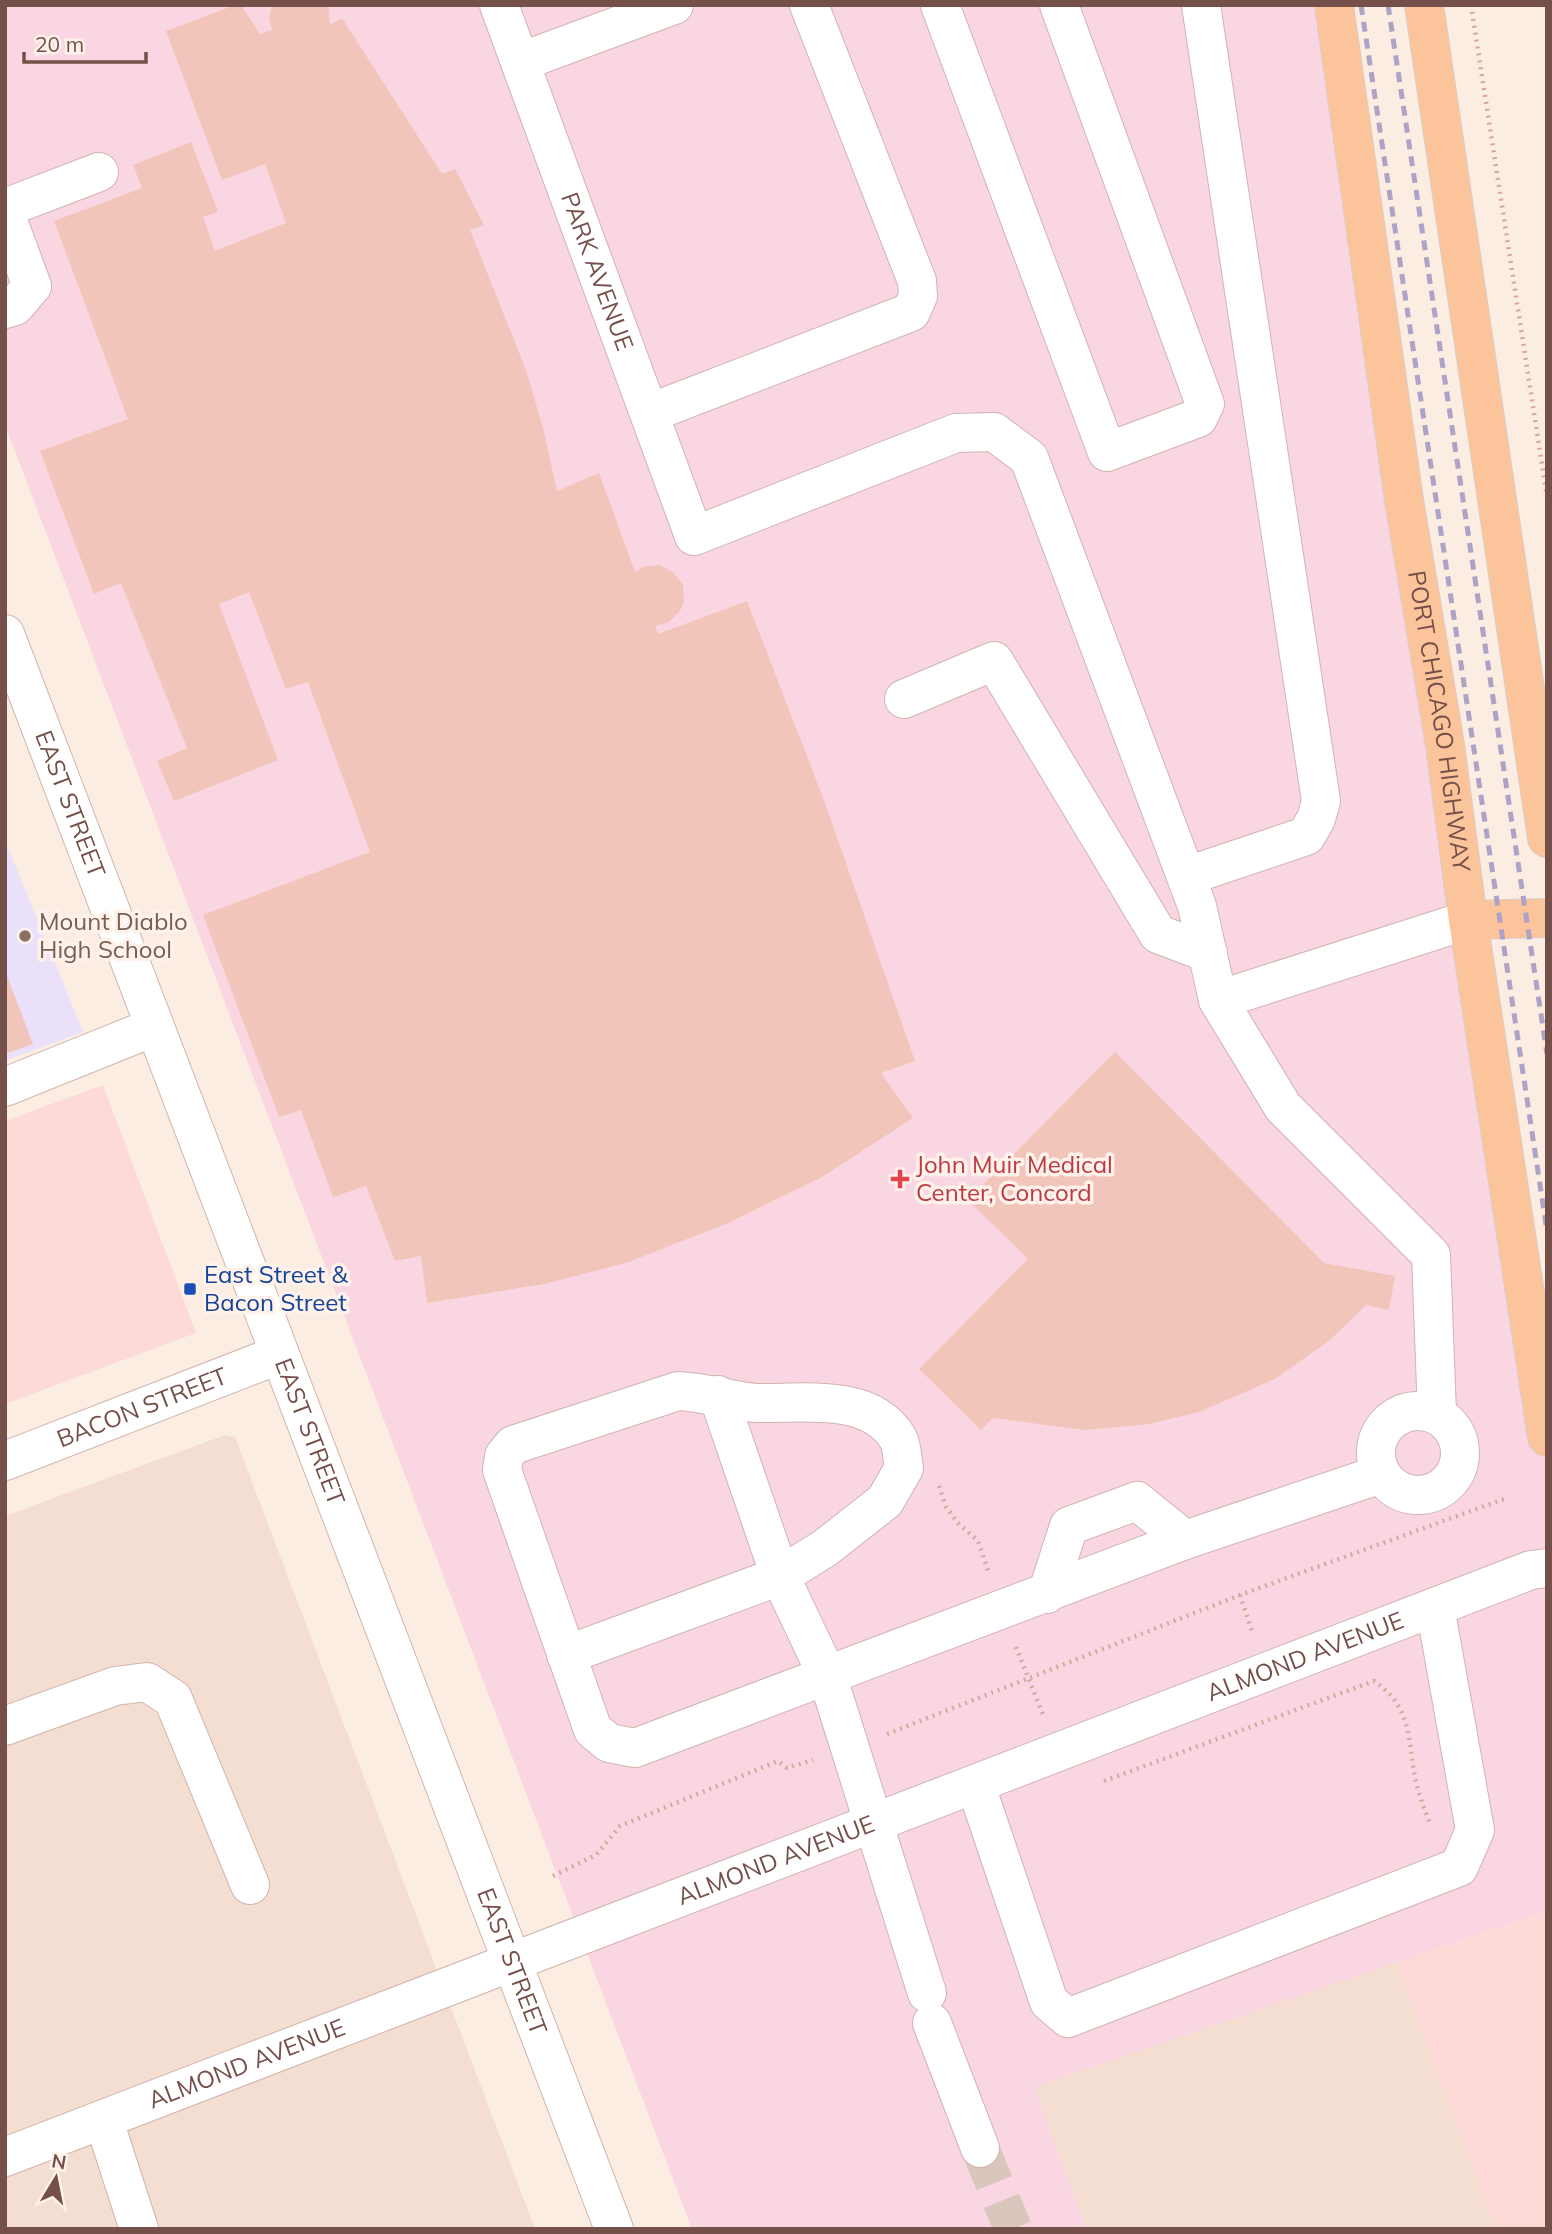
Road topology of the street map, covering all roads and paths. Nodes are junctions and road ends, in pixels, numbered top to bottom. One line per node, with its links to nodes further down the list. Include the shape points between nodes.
1 (499, 5): 10 (street, PARK AVENUE)
2 (674, 5): 10 (street)
3 (808, 5): 15 (street, via 917,281 918,296 911,312)
4 (940, 5): 5 (street, via 1107,452 1198,418 1205,404)
5 (1059, 5)
6 (1201, 5): 21 (street, via 1321,801 1306,836)
7 (1334, 5): 23 (main road, PORT CHICAGO HIGHWAY)
8 (1424, 5): 20 (main road)
9 (1471, 5): 16 (path)
10 (520, 62): 15 (street, PARK AVENUE)
11 (99, 172): 12 (street)
12 (5, 208)
13 (5, 214): 14 (street, via 32,286 15,306)
14 (5, 309)
15 (650, 413): 21 (street, PARK AVENUE, via 694,536 956,433 994,432 1029,458)
16 (1547, 497)
17 (5, 634): 19 (street, EAST STREET)
18 (904, 699): 24 (street, via 994,661 1158,934)
19 (18, 705): 26 (street, EAST STREET)
20 (1547, 838)
21 (1187, 876): 24 (street)
22 (1547, 918): 23 (main road)
23 (1468, 920): 25 (street); 31 (main road, PORT CHICAGO HIGHWAY)
24 (1208, 953): 25 (street)
25 (1218, 1000): 30 (street, via 1283,1107 1431,1255)
26 (154, 1027): 27 (street); 28 (street, EAST STREET, via 247,1263)
27 (5, 1087)
28 (278, 1355): 32 (street, BACON STREET); 50 (street, EAST STREET)
29 (718, 1395): 37 (street); 37 (street, via 754,1402 846,1406 878,1418 898,1438 904,1468 885,1501); 40 (street, via 678,1391 513,1446 504,1456 502,1471)
30 (1437, 1414): 33 (street, via 1409,1411 1386,1425 1376,1451); 33 (street, via 1449,1423 1461,1449 1454,1477 1444,1487 1418,1495 1392,1487)
31 (1547, 1437)
32 (5, 1461)
33 (1381, 1474): 35 (street)
34 (1504, 1499): 43 (path, via 1240,1595)
35 (1185, 1540): 38 (street); 38 (street, via 1137,1501 1069,1526)
36 (1547, 1568): 39 (street, ALMOND AVENUE)
37 (780, 1577): 40 (street); 41 (street)
38 (1047, 1594): 41 (street)
39 (1435, 1607): 45 (street, ALMOND AVENUE); 45 (street, via 1475,1830 1459,1867 1068,2018 1049,2002)
40 (566, 1655): 41 (street, via 593,1730 609,1743 635,1748)
41 (827, 1675): 43 (street)
42 (5, 1726): 49 (street, via 115,1686 147,1682 173,1699)
43 (850, 1748): 46 (street); 48 (path, via 787,1768 778,1760 620,1826 596,1855)
44 (1098, 1783): 47 (path, via 1374,1681 1392,1694 1409,1731 1416,1784)
45 (976, 1786): 46 (street, ALMOND AVENUE)
46 (873, 1826): 50 (street, ALMOND AVENUE); 52 (street, via 929,2008)
47 (1433, 1833)
48 (553, 1875)
49 (250, 1885)
50 (510, 1962): 51 (street, ALMOND AVENUE); 55 (street, EAST STREET)
51 (104, 2121): 53 (street, ALMOND AVENUE); 54 (street)
52 (980, 2148)
53 (5, 2157)
54 (139, 2229)
55 (614, 2229)

